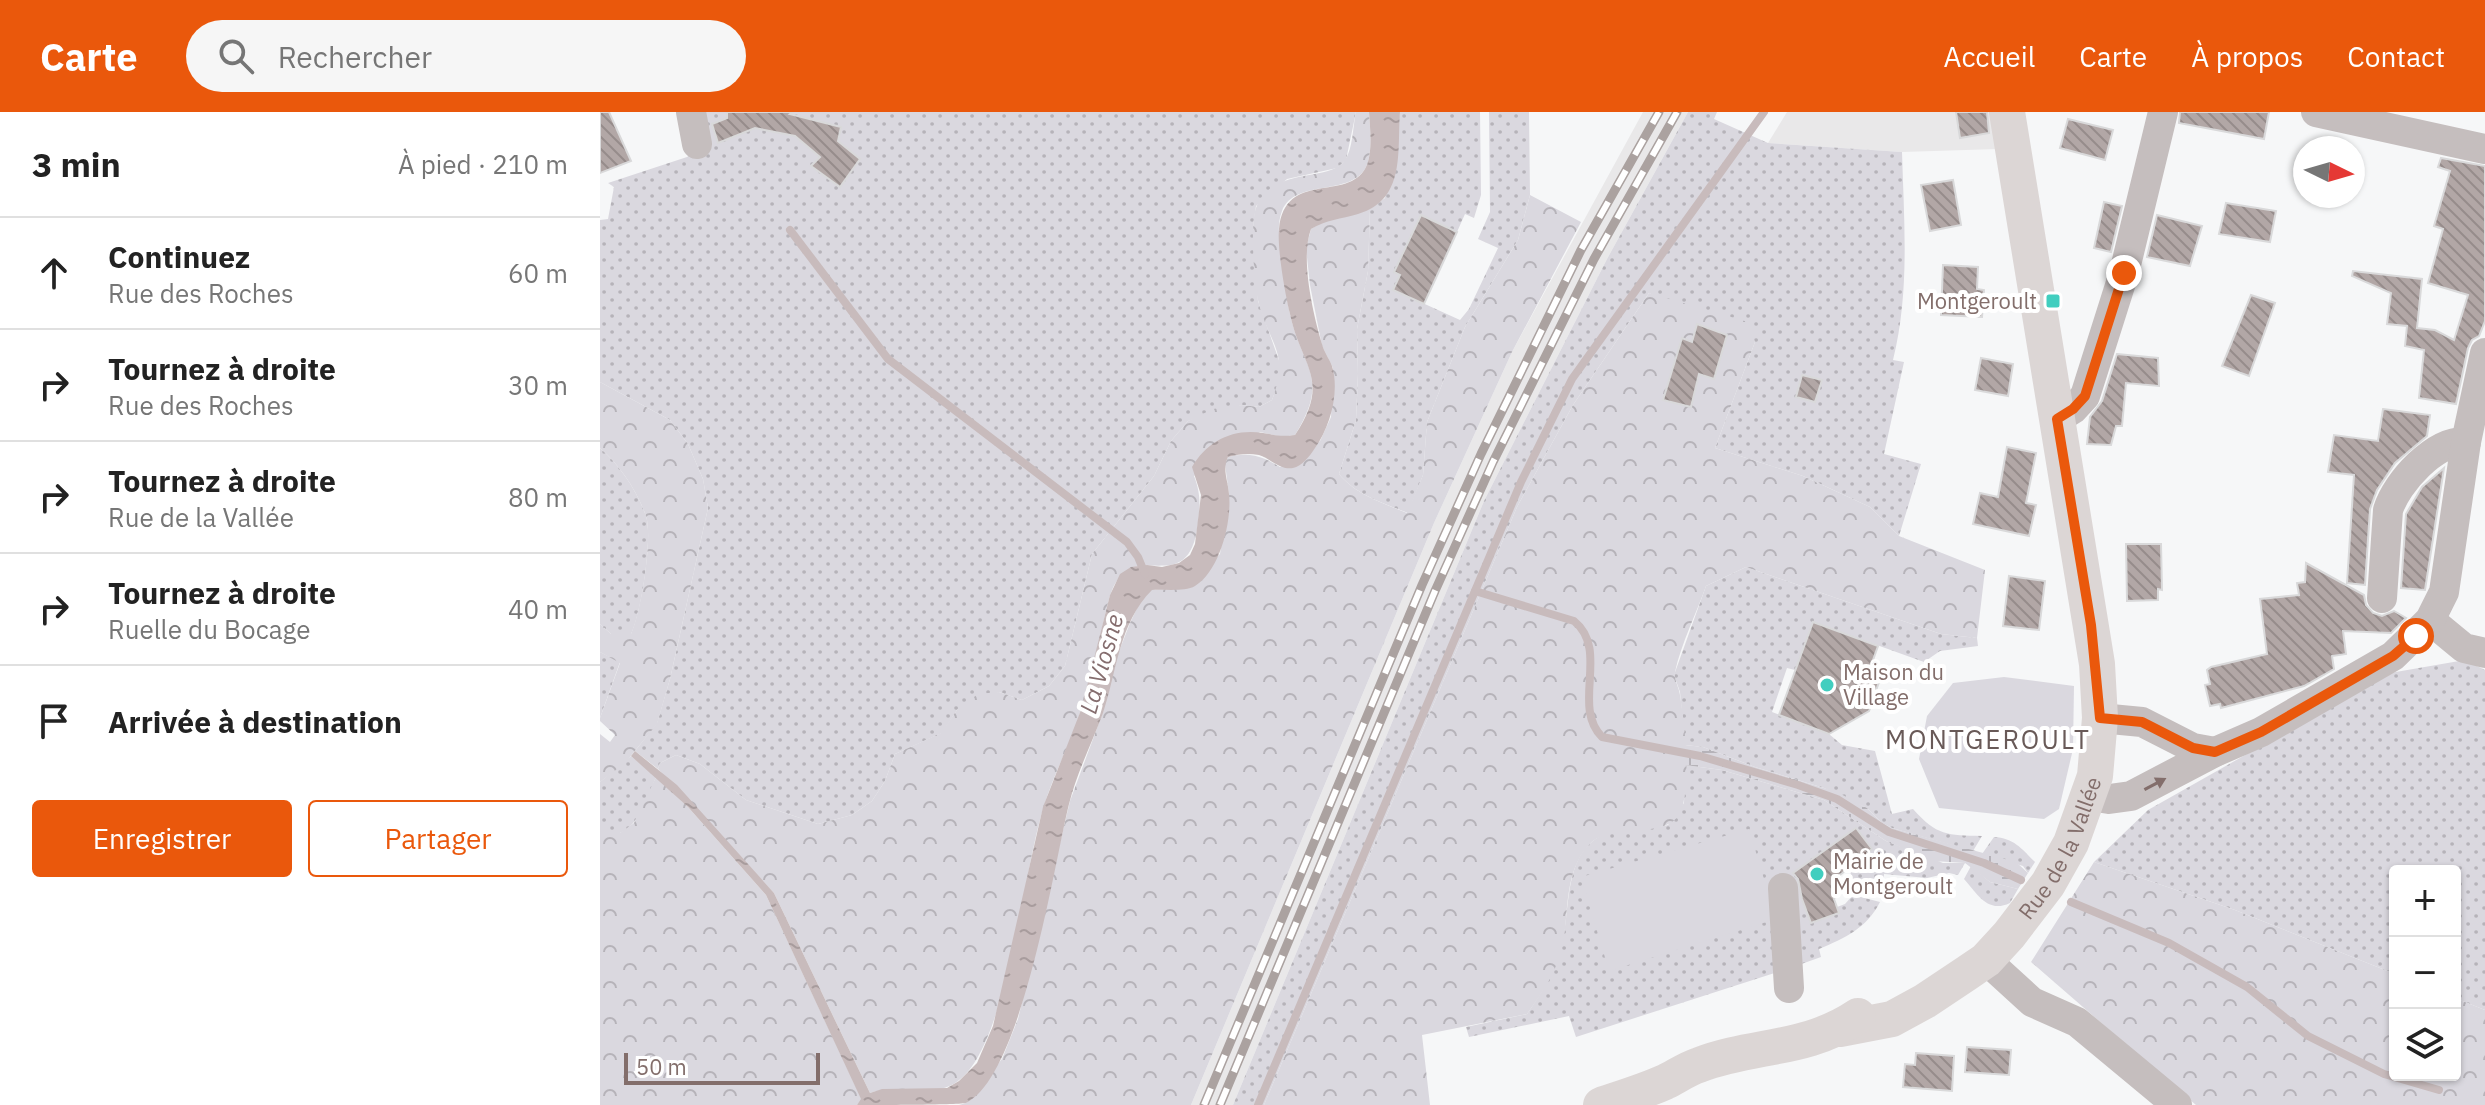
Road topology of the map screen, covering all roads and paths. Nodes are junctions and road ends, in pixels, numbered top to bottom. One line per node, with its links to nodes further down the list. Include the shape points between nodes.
1 (691, 112): 5 (street)
2 (2007, 112): 8 (main road, Rue de la Vallée)
3 (2163, 112): 8 (street, via 2124,273 2085,396)
4 (2317, 112): 6 (street)
5 (697, 144)
6 (2485, 149)
7 (2485, 353): 9 (street)
8 (2057, 419): 13 (main road, Rue de la Vallée, via 2091,625)
9 (2466, 442): 10 (street, via 2441,447 2404,479 2392,498); 11 (street, via 2444,592)
10 (2382, 598)
11 (2430, 620): 12 (street, via 2464,648); 14 (street, via 2393,656 2261,732)
12 (2485, 653)
13 (2100, 718): 14 (street, via 2142,722 2193,748); 15 (main road, Rue de la Vallée)
14 (2215, 752): 15 (street, one-way to 14, via 2131,796)
15 (2090, 796): 17 (main road, Rue de la Vallée, via 2048,884)
16 (1783, 888): 18 (street)
17 (1986, 960): 19 (main road, Rue de la Vallée, via 1954,981 1876,1005 1840,1029 1698,1065); 20 (street, via 2032,1002 2077,1022)
18 (1789, 988)
19 (1601, 1105)
20 (2177, 1105)

